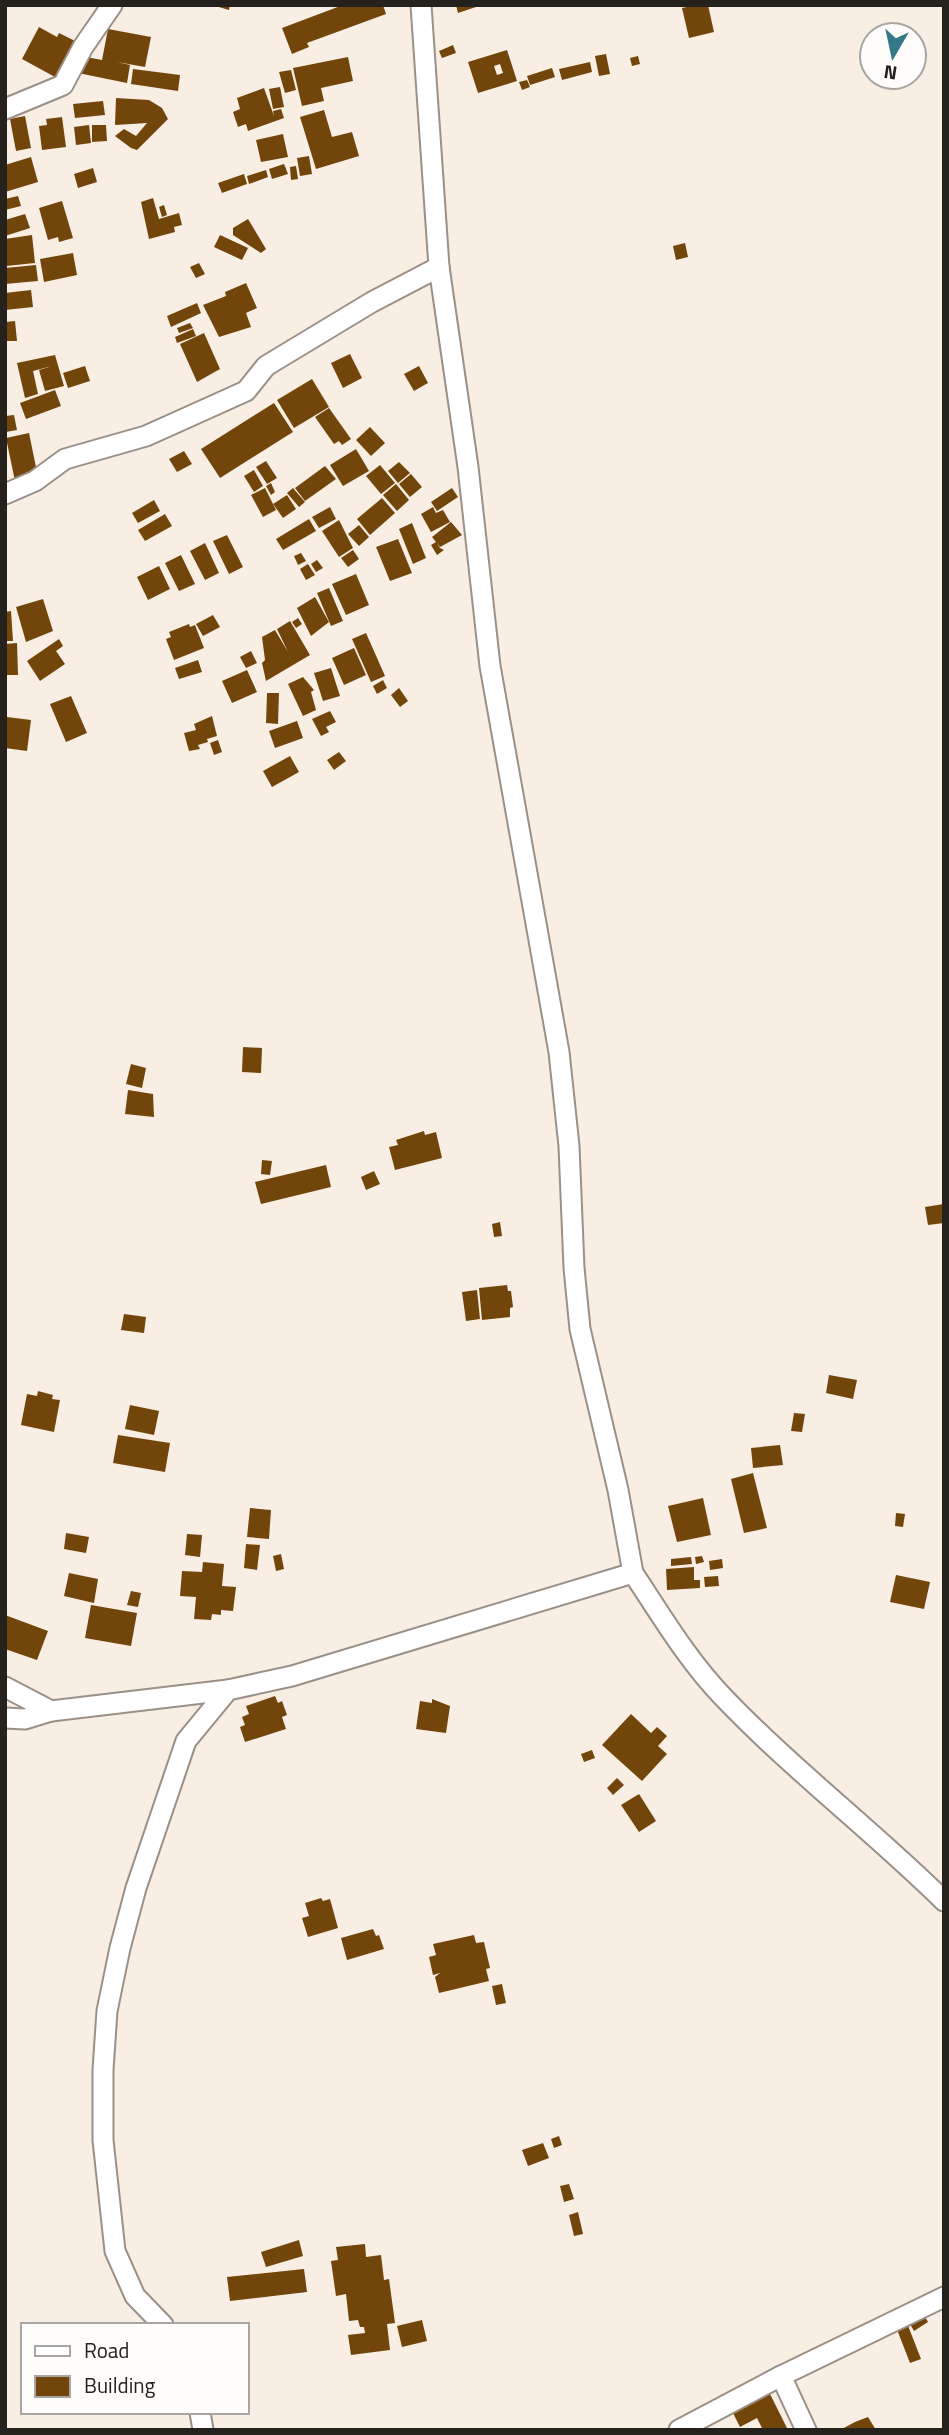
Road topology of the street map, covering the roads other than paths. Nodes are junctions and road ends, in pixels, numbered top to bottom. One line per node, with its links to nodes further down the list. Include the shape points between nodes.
1 (112, 5): 3 (street, via 63,85)
2 (421, 5): 4 (street)
3 (5, 109)
4 (439, 267): 5 (street, via 266,366 246,391 146,436 65,459 36,481); 6 (street, via 490,666 559,1052 580,1329)
5 (5, 495)
6 (633, 1573): 8 (street, via 292,1676); 11 (street, via 689,1657 722,1696)
7 (5, 1687): 9 (street)
8 (228, 1690): 9 (street); 13 (street, via 186,1741 136,1888 107,2011 103,2140 115,2251 135,2296)
9 (51, 1711): 10 (street)
10 (5, 1718)
11 (944, 1901)
12 (944, 2297): 14 (street)
13 (161, 2323)
14 (781, 2376): 15 (street); 16 (street)
15 (679, 2430)
16 (806, 2430)

